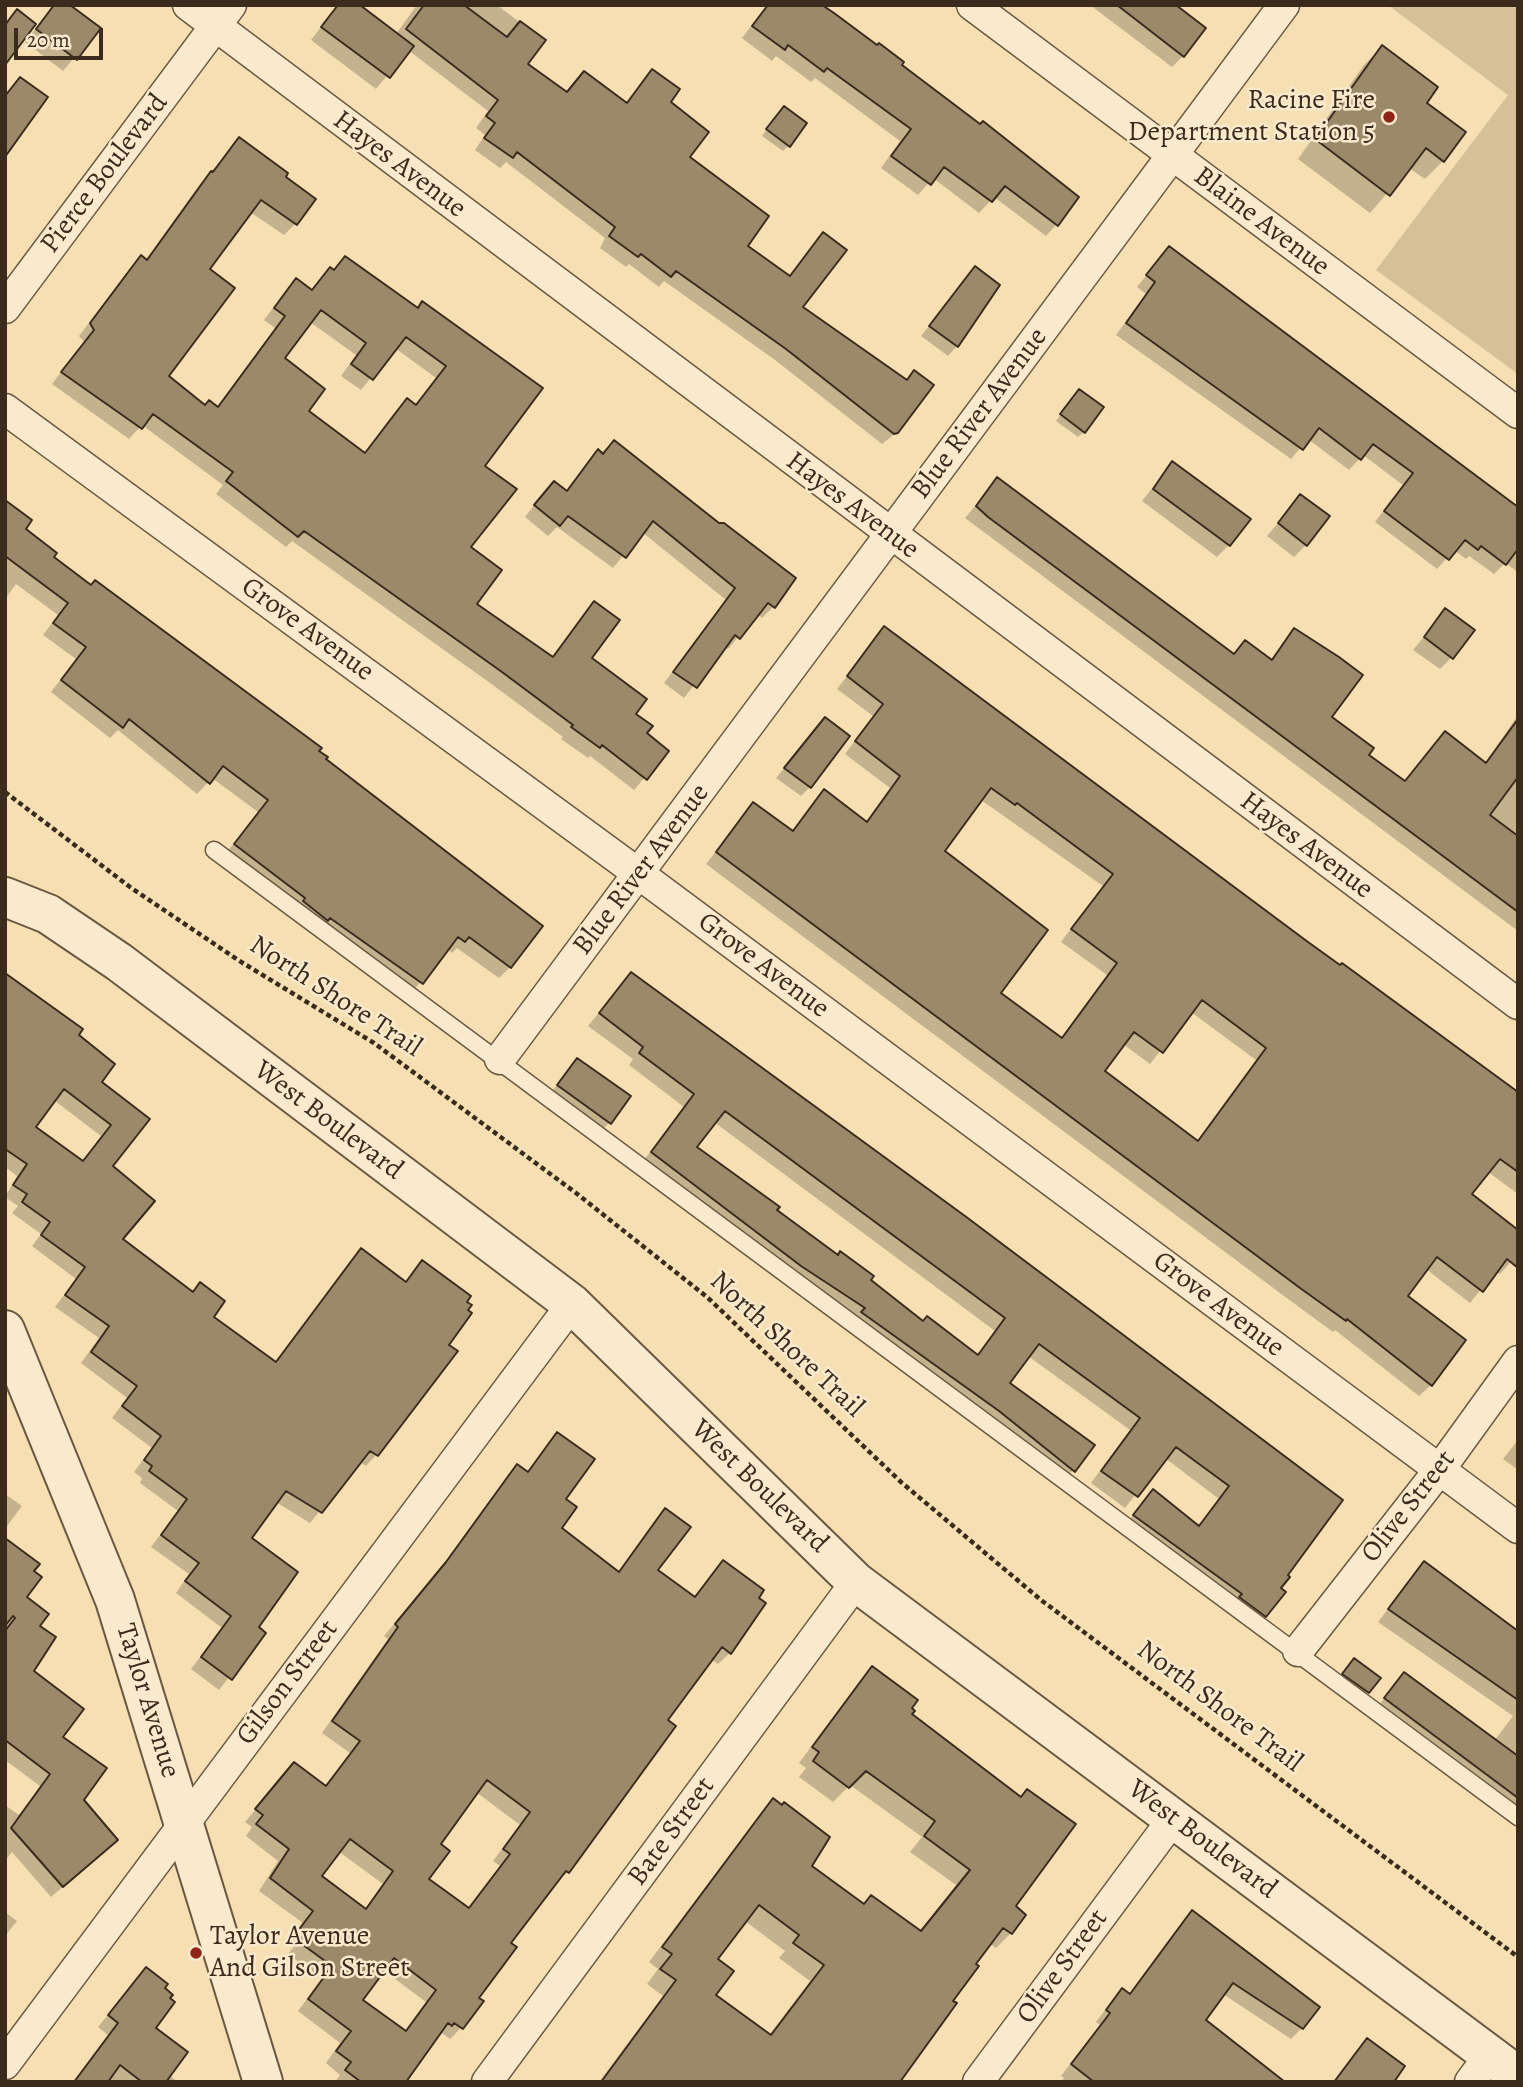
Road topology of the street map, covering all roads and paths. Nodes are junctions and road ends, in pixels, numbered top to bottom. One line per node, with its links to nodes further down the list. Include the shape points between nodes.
1 (188, 5): 4 (street, Hayes Avenue)
2 (972, 5): 5 (street, Blaine Avenue)
3 (1284, 5): 5 (street, Blue River Avenue)
4 (223, 15): 6 (street, Pierce Boulevard); 9 (street, Hayes Avenue)
5 (1172, 155): 8 (street, Blaine Avenue); 9 (street, Blue River Avenue)
6 (5, 308)
7 (5, 410): 12 (street, Grove Avenue)
8 (1518, 413)
9 (890, 535): 12 (street, Blue River Avenue); 14 (street, Hayes Avenue)
10 (5, 792): 26 (path, North Shore Trail, via 130,887 227,953 374,1043 576,1193 707,1297 901,1482 1041,1600)
11 (214, 850): 15 (lane)
12 (639, 874): 15 (street, Blue River Avenue); 19 (street, Grove Avenue)
13 (5, 897): 16 (street, West Boulevard, via 48,914 119,962)
14 (1518, 1004)
15 (500, 1059): 22 (lane)
16 (572, 1304): 21 (street, West Boulevard); 25 (street, Gilson Street)
17 (9, 1356): 25 (street, Taylor Avenue, via 115,1600)
18 (1518, 1361): 19 (street, Olive Street)
19 (1440, 1469): 20 (street, Grove Avenue); 22 (street, Olive Street)
20 (1518, 1528)
21 (856, 1582): 24 (street, West Boulevard); 30 (street, Bate Street)
22 (1298, 1651): 23 (lane)
23 (1518, 1817)
24 (1173, 1819): 28 (street, West Boulevard); 31 (street, Olive Street)
25 (184, 1822): 27 (street, Gilson Street); 29 (street, Taylor Avenue)
26 (1518, 1957)
27 (5, 2064)
28 (1492, 2071)
29 (263, 2082)
30 (487, 2082)
31 (978, 2082)

